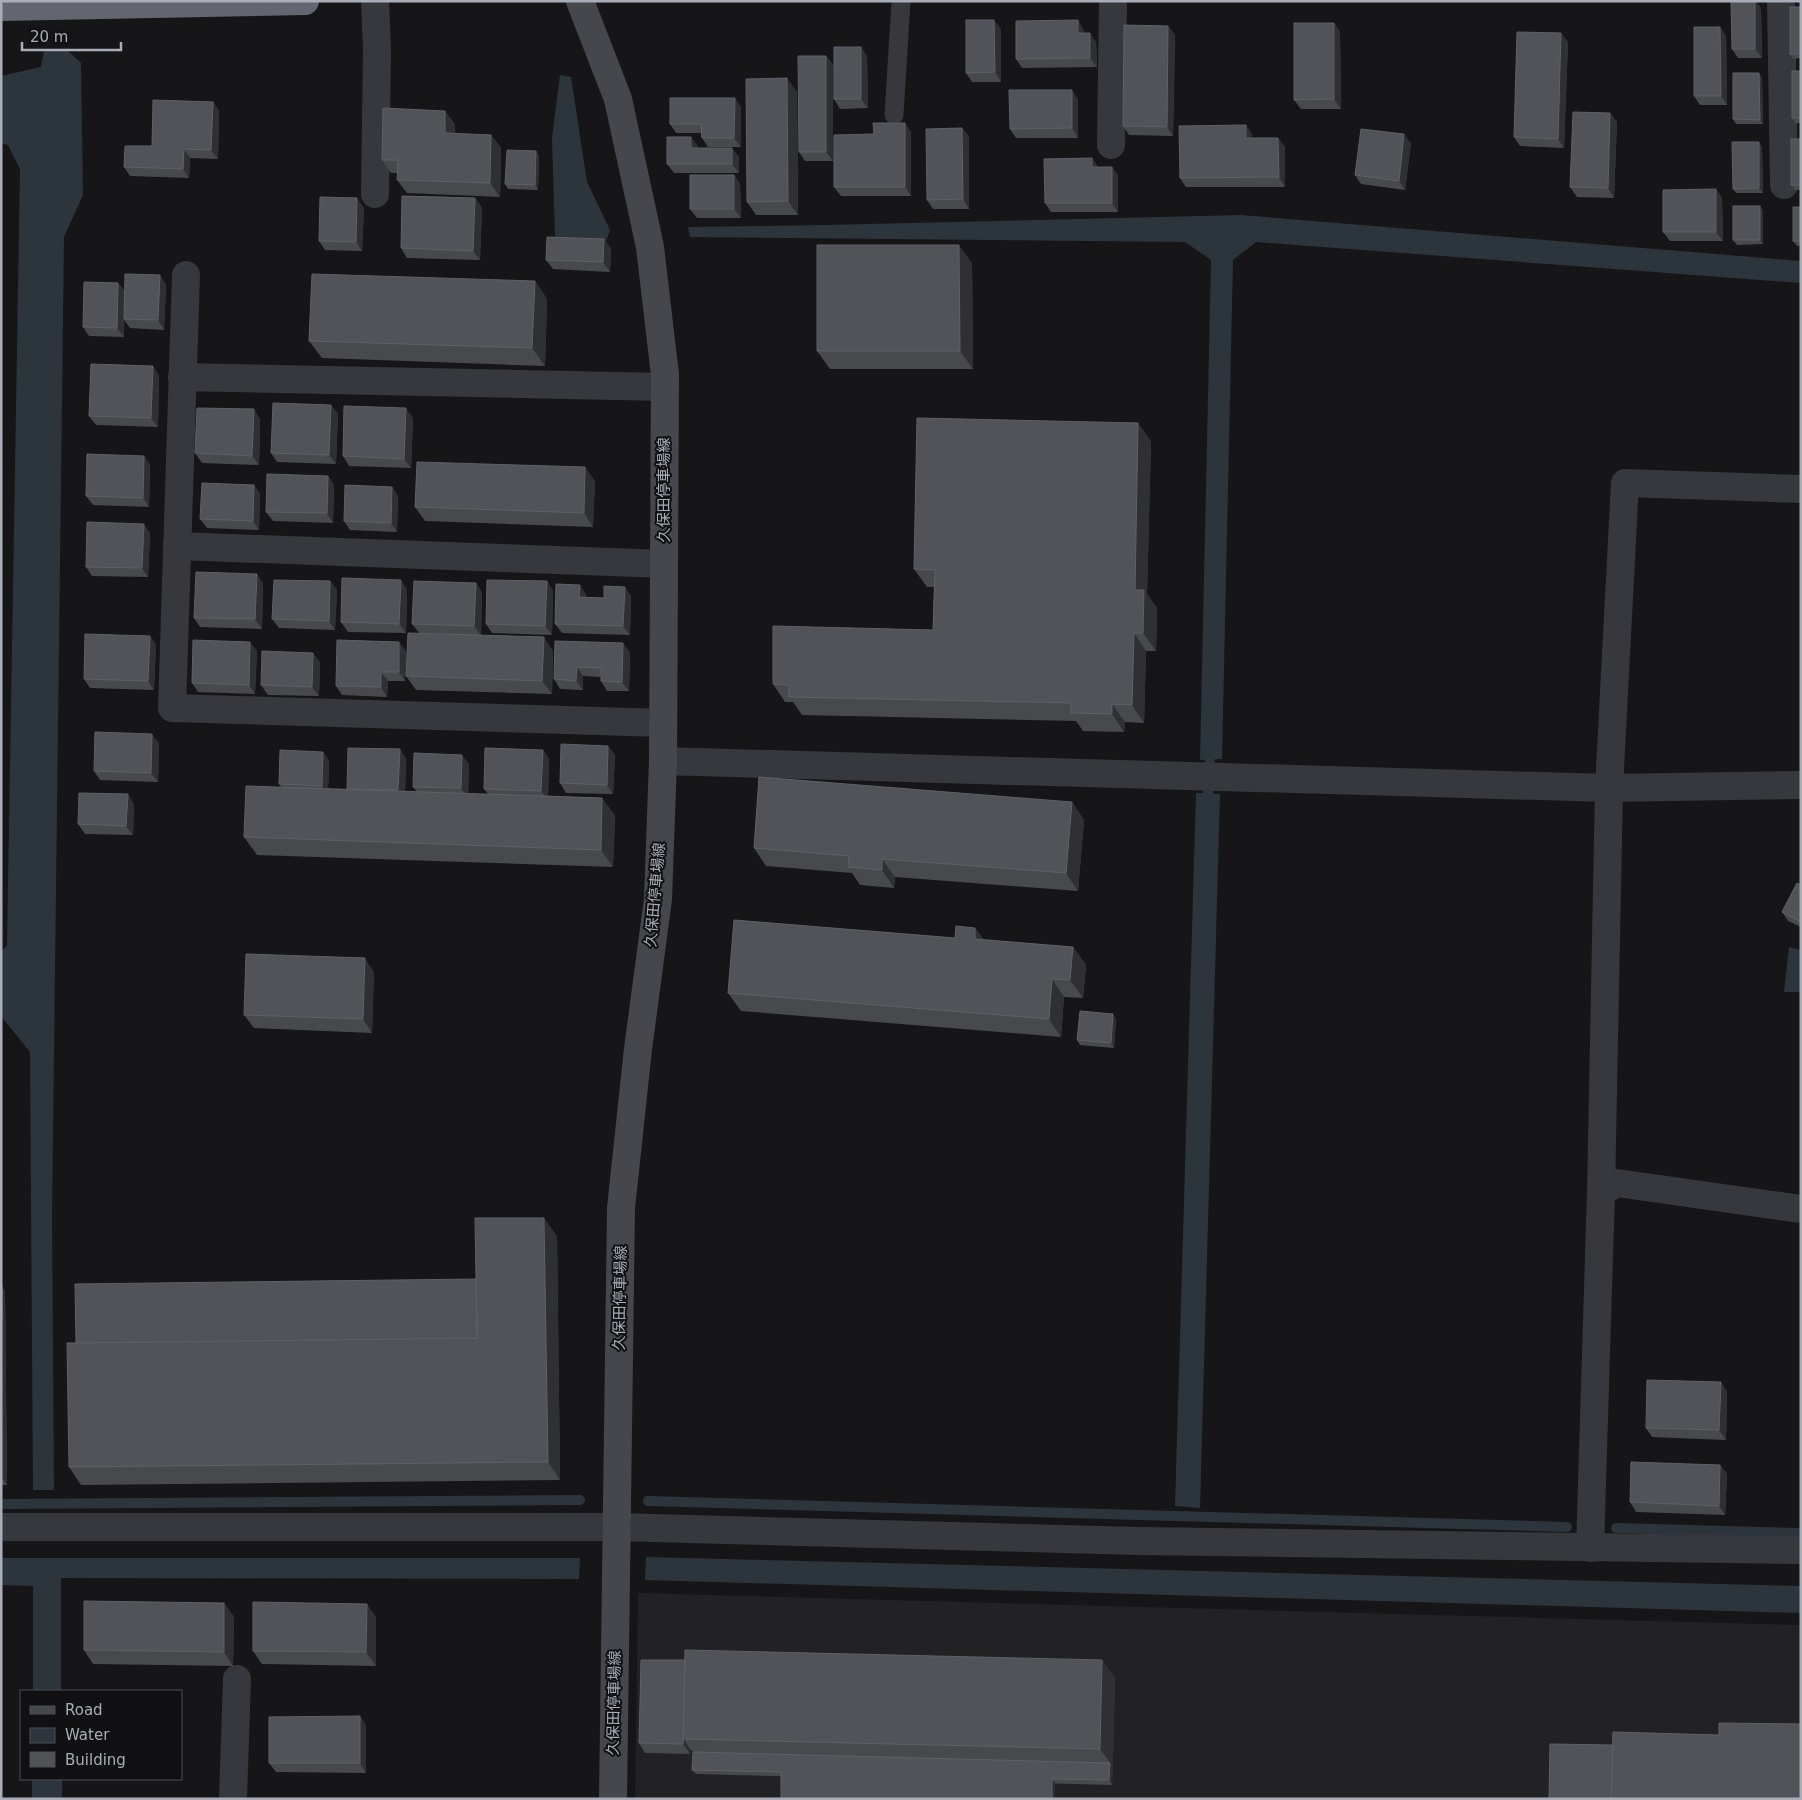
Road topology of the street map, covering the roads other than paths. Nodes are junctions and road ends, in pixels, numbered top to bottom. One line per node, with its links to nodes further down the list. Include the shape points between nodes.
1 (305, 1): 7 (highway)
2 (375, 1): 11 (street)
3 (580, 1): 14 (main road, 久保田停車場線, via 618,98 650,248)
4 (900, 1): 8 (lane)
5 (1113, 1): 9 (street)
6 (1781, 1): 10 (street)
7 (1, 8)
8 (894, 115)
9 (1111, 145)
10 (1784, 186)
11 (375, 194)
12 (186, 275): 13 (street)
13 (182, 377): 14 (street); 16 (street)
14 (664, 387): 17 (main road, 久保田停車場線)
15 (1801, 488): 21 (street, via 1625,482)
16 (178, 546): 17 (street); 18 (street, via 172,708)
17 (664, 564): 18 (main road, 久保田停車場線)
18 (663, 723): 19 (main road, 久保田停車場線)
19 (663, 761): 21 (street); 25 (main road, 久保田停車場線, via 658,899 638,1049 622,1208)
20 (1801, 785): 21 (street)
21 (1609, 788): 22 (street)
22 (1601, 1192): 23 (street, via 1617,1183); 26 (street)
23 (1801, 1209)
24 (1, 1527): 25 (street)
25 (616, 1528): 26 (street); 30 (main road, 久保田停車場線)
26 (1590, 1548): 27 (street)
27 (1801, 1550)
28 (237, 1679): 29 (street)
29 (233, 1799)
30 (613, 1799)

